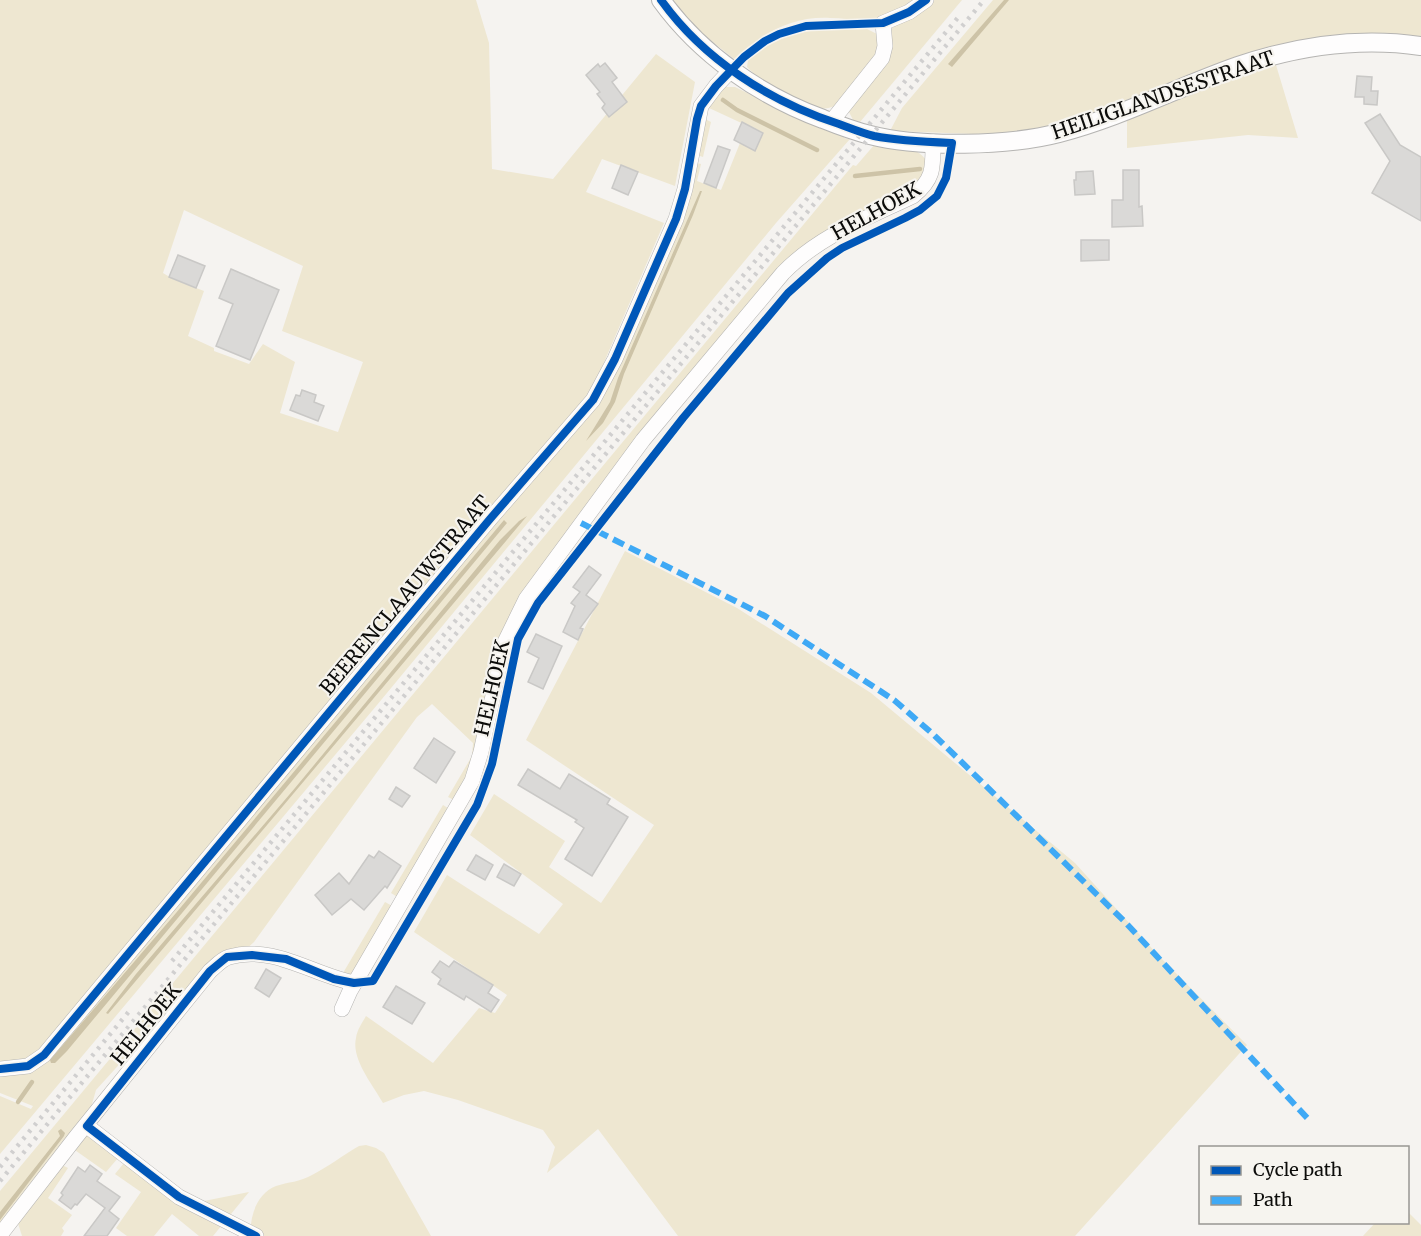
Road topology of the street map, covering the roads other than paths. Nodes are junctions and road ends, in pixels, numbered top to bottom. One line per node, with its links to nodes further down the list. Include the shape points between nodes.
1 (661, 0): 4 (street, HEILIGLANDSESTRAAT, via 678,23)
2 (926, 0): 5 (street, via 883,22 882,58)
3 (1421, 46): 6 (street, HEILIGLANDSESTRAAT, via 1352,42 1304,49 1239,66 1059,134 997,143)
4 (731, 70): 5 (street, HEILIGLANDSESTRAAT, via 776,98); 9 (street, BEERENCLAAUWSTRAAT, via 701,106 676,219 593,400 44,1055 28,1066)
5 (831, 122): 6 (street, HEILIGLANDSESTRAAT, via 872,135)
6 (933, 142): 7 (street, HELHOEK, via 932,172 922,189 826,238 783,273 643,440 526,599 504,644 472,781)
7 (354, 983): 8 (street, HELHOEK); 10 (street, HELHOEK, via 286,959 252,954 227,957 210,971)
8 (342, 1009)
9 (0, 1069)
10 (87, 1126): 11 (street); 12 (street, via 179,1197)
11 (0, 1235)
12 (256, 1236)

